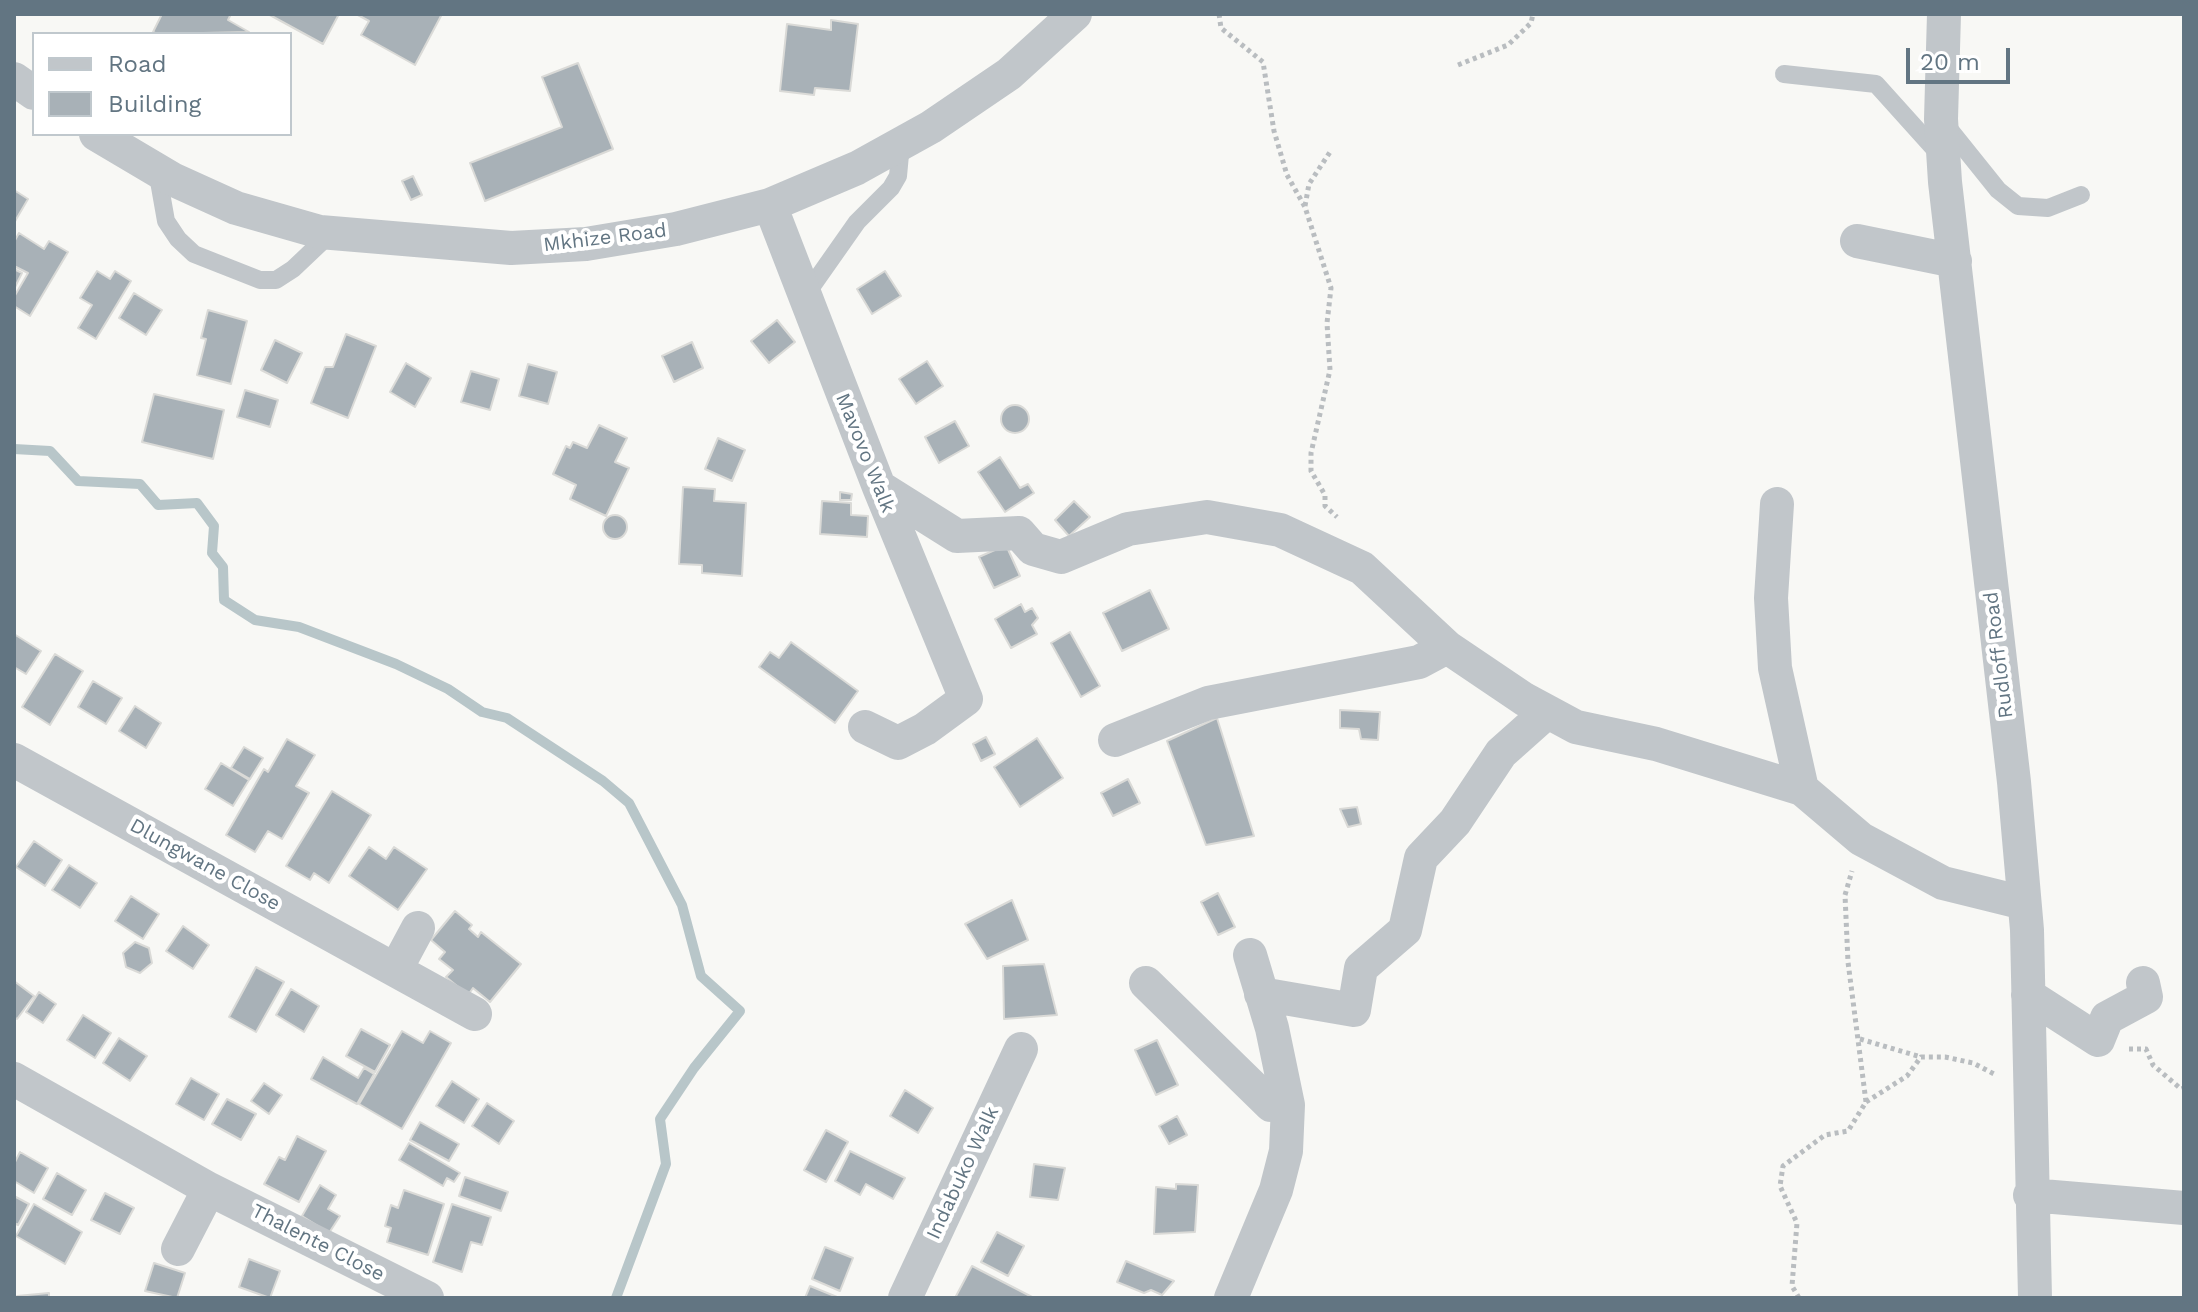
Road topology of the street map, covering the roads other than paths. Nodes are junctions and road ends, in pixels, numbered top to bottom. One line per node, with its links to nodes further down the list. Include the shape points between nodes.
1 (1075, 14): 8 (street, Mkhize Road, via 1009,74)
2 (1944, 14): 6 (street, Rudloff Road)
3 (1784, 74): 9 (lane, via 1876,84)
4 (14, 79): 5 (street)
5 (32, 92)
6 (1941, 119): 9 (street, Rudloff Road); 11 (lane, via 2007,200 2018,206 2039,208)
7 (99, 136): 10 (street, Mkhize Road)
8 (901, 144): 12 (street, Mkhize Road); 16 (lane, via 898,176 891,188 857,222)
9 (1944, 159): 15 (street, Rudloff Road)
10 (157, 170): 13 (street, Mkhize Road, via 236,208); 13 (lane, via 166,221 178,239 194,254 260,280 276,280 293,269)
11 (2081, 195)
12 (770, 205): 13 (street, Mkhize Road, via 586,244 511,248); 16 (street, Mavovo Walk)
13 (331, 233)
14 (1857, 241): 15 (street)
15 (1955, 261): 25 (street, Rudloff Road)
16 (805, 296): 17 (street, Mavovo Walk)
17 (879, 487): 19 (street, via 957,536 1019,533 1033,549 1061,557 1128,529 1207,517 1280,530 1356,565); 21 (street, Mavovo Walk, via 966,699 898,743)
18 (1777, 504): 24 (street, via 1771,598 1775,668)
19 (1447, 647): 20 (street); 22 (street, via 1419,662 1208,703)
20 (1547, 712): 24 (street, via 1576,727 1656,744); 31 (street, via 1501,753 1455,822 1421,858 1405,930 1361,968 1354,1010)
21 (865, 727)
22 (1115, 740)
23 (14, 760): 28 (street, Dlungwane Close)
24 (1802, 789): 25 (street, via 1861,839 1943,883)
25 (2024, 903): 32 (street, Rudloff Road)
26 (418, 928): 28 (street)
27 (1250, 955): 31 (street)
28 (396, 969): 33 (street, Dlungwane Close)
29 (1146, 983): 36 (street, via 1271,1105)
30 (2143, 983): 32 (street, via 2146,997 2107,1018 2098,1040)
31 (1261, 994): 36 (street)
32 (2028, 995): 38 (street, Rudloff Road)
33 (475, 1014)
34 (1021, 1049): 42 (street, Indabuko Walk)
35 (14, 1079): 37 (street, Thalente Close)
36 (1288, 1105): 43 (street, via 1286,1151 1276,1190)
37 (209, 1189): 40 (street); 41 (street, Thalente Close)
38 (2030, 1195): 39 (street); 44 (street, Rudloff Road)
39 (2184, 1208)
40 (178, 1249)
41 (427, 1298)
42 (905, 1298)
43 (1231, 1298)
44 (2035, 1298)

